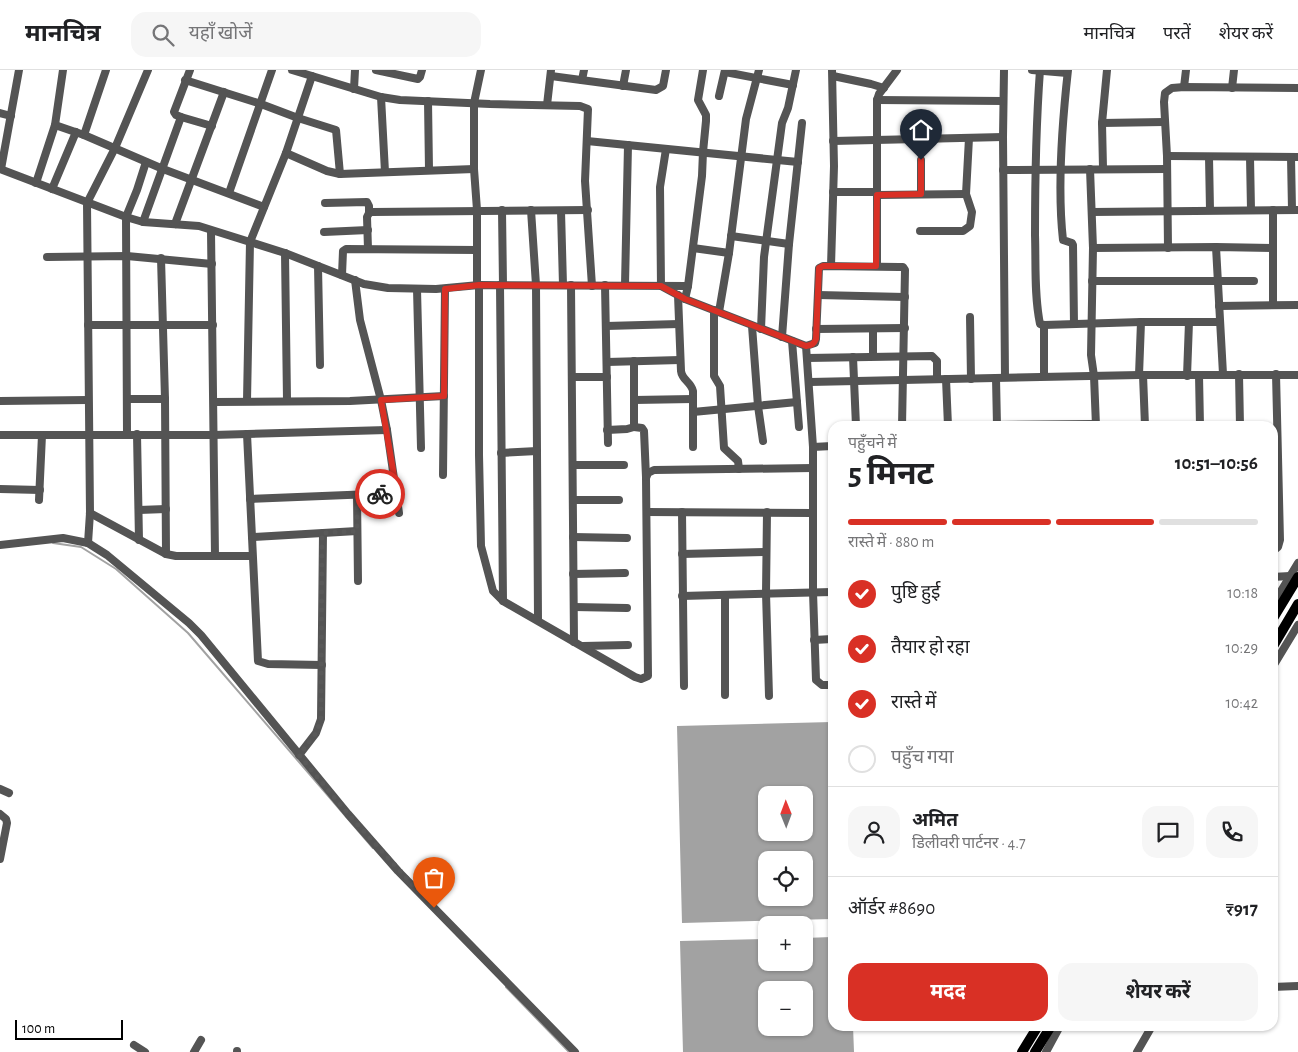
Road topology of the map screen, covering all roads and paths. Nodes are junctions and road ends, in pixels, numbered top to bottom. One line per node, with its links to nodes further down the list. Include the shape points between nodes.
1 (19, 70): 49 (street)
2 (63, 70): 55 (street)
3 (106, 70): 57 (street)
4 (148, 70): 64 (street)
5 (190, 70): 30 (street)
6 (272, 70): 46 (street)
7 (292, 70): 29 (street)
8 (355, 70): 38 (street)
9 (376, 70): 10 (street, via 418,79)
10 (422, 70)
11 (481, 70): 45 (street)
12 (584, 70): 31 (street)
13 (626, 70): 33 (street)
14 (666, 70): 33 (street, via 663,86 658,90)
15 (703, 70): 66 (street, via 698,94 699,105 706,114)
16 (796, 70): 32 (street)
17 (897, 70): 35 (street)
18 (1004, 70): 43 (street)
19 (1032, 70): 20 (street)
20 (1040, 70): 25 (street); 86 (street)
21 (1108, 70): 54 (street)
22 (1186, 70): 34 (street)
23 (1234, 70): 36 (street)
24 (725, 71): 28 (street); 40 (street)
25 (1068, 71): 81 (street)
26 (551, 73): 31 (street); 47 (street)
27 (832, 73): 35 (street); 62 (street)
28 (758, 74): 32 (street); 68 (street, via 748,109)
29 (312, 76): 38 (street); 51 (street)
30 (186, 80): 39 (street); 50 (street, via 174,112)
31 (582, 80): 33 (street)
32 (793, 85): 73 (street, via 782,123)
33 (623, 86)
34 (1184, 87): 36 (street); 52 (street, via 1172,88 1165,94)
35 (884, 88): 42 (street)
36 (1232, 88): 37 (street)
37 (1298, 88)
38 (354, 89): 41 (street)
39 (224, 92): 46 (street); 56 (street)
40 (719, 96)
41 (381, 97): 44 (street); 87 (street)
42 (877, 100): 43 (street); 60 (street)
43 (1003, 101): 58 (street)
44 (428, 102): 45 (street); 84 (street)
45 (474, 103): 47 (street); 80 (street)
46 (261, 104): 51 (street); 93 (street)
47 (546, 105): 61 (street, via 588,109)
48 (0, 113): 49 (street)
49 (11, 116): 78 (street)
50 (181, 117): 56 (street); 79 (street)
51 (298, 118): 67 (street); 88 (street, via 336,130)
52 (1164, 122): 54 (street); 69 (street)
53 (802, 123): 76 (street)
54 (1102, 123): 77 (street)
55 (55, 125): 57 (street); 90 (street)
56 (212, 126): 89 (street)
57 (80, 133): 64 (street); 91 (street)
58 (1002, 137): 59 (street); 85 (street)
59 (969, 138): 60 (street); 96 (street)
60 (877, 140): 62 (street); 94 (street)
61 (587, 141): 63 (street); 103 (street, via 585,181)
62 (834, 141): 92 (street)
63 (628, 145): 65 (street); 151 (street)
64 (115, 148): 75 (street); 97 (street)
65 (666, 148): 66 (street); 153 (street, via 660,187)
66 (703, 152): 68 (street); 124 (street)
67 (286, 153): 88 (street); 99 (street)
68 (741, 156): 73 (street); 119 (street)
69 (1167, 156): 70 (street); 83 (street)
70 (1209, 157): 71 (street); 105 (street)
71 (1250, 157): 72 (street); 106 (street)
72 (1294, 157): 108 (street)
73 (778, 160): 76 (street); 120 (street)
74 (921, 160): 95 (street)
75 (146, 162): 79 (street); 112 (street)
76 (798, 162): 122 (street)
77 (1103, 168): 82 (street); 83 (street)
78 (0, 169): 90 (street)
79 (163, 169): 89 (street); 113 (street)
80 (474, 169): 84 (street); 100 (street)
81 (1061, 169): 82 (street); 86 (street); 170 (street, via 1063,239 1073,245)
82 (1090, 169): 110 (street)
83 (1167, 169): 104 (street)
84 (429, 170): 87 (street)
85 (1003, 170): 86 (street); 204 (street)
86 (1036, 170): 175 (street, via 1036,275 1039,322)
87 (385, 172): 88 (street)
88 (340, 174)
89 (192, 180): 93 (street); 114 (street)
90 (36, 183): 91 (street)
91 (52, 189): 97 (street)
92 (833, 192): 94 (street); 138 (street)
93 (229, 193): 99 (street)
94 (877, 194): 95 (street); 139 (street)
95 (921, 194): 96 (street)
96 (966, 194): 117 (street, via 972,212 967,229)
97 (88, 203): 112 (street); 133 (street)
98 (325, 203): 111 (street, via 366,202)
99 (264, 207): 121 (street)
100 (477, 210): 101 (street); 111 (street); 129 (street)
101 (502, 210): 102 (street); 146 (street)
102 (531, 210): 109 (street); 147 (street)
103 (588, 210): 109 (street); 152 (street)
104 (1167, 210): 105 (street); 110 (street); 126 (street)
105 (1210, 210): 106 (street)
106 (1251, 210): 107 (street)
107 (1273, 210): 108 (street); 127 (street)
108 (1295, 210)
109 (561, 211): 148 (street)
110 (1092, 212): 125 (street)
111 (369, 213): 115 (street)
112 (126, 217): 113 (street); 134 (street)
113 (143, 222): 114 (street)
114 (175, 224): 116 (street, via 199,226)
115 (368, 230): 118 (street); 128 (street)
116 (211, 231): 121 (street); 136 (street)
117 (920, 231)
118 (324, 232)
119 (731, 236): 120 (street); 131 (street)
120 (766, 241): 122 (street); 179 (street)
121 (250, 242): 130 (street); 222 (street)
122 (789, 244): 182 (street)
123 (1216, 247): 126 (street); 127 (street); 143 (street)
124 (693, 248): 131 (street); 154 (street)
125 (1092, 248): 126 (street); 142 (street)
126 (1168, 248)
127 (1273, 248): 160 (street)
128 (368, 249): 129 (street); 140 (street, via 343,251)
129 (476, 250): 145 (street)
130 (285, 252): 137 (street); 218 (street)
131 (729, 253): 163 (street)
132 (47, 256): 133 (street)
133 (88, 256): 134 (street); 172 (street)
134 (126, 256): 135 (street); 173 (street)
135 (161, 258): 136 (street); 168 (street)
136 (212, 264): 174 (street)
137 (318, 266): 140 (street); 192 (street)
138 (831, 266): 139 (street); 157 (street, via 819,268)
139 (876, 266): 159 (street, via 903,267 906,274)
140 (342, 275): 141 (street)
141 (355, 280): 155 (street, via 374,286); 219 (street, via 360,320)
142 (1092, 281): 143 (street); 171 (street)
143 (1218, 282): 144 (street); 162 (street)
144 (1254, 282)
145 (478, 285): 146 (street); 156 (street); 306 (street, via 481,546 493,591)
146 (502, 285): 147 (street); 256 (street)
147 (536, 285): 148 (street); 255 (street)
148 (563, 285): 149 (street)
149 (572, 285): 152 (street); 202 (street)
150 (606, 285): 151 (street); 152 (street); 176 (street)
151 (625, 285): 153 (street)
152 (592, 286)
153 (661, 286): 154 (street); 158 (street)
154 (688, 286): 158 (street)
155 (417, 289): 156 (street); 213 (street)
156 (445, 289): 212 (street)
157 (818, 295): 159 (street); 180 (street)
158 (681, 297): 163 (street); 169 (street)
159 (905, 297): 178 (street)
160 (1273, 305): 161 (street); 162 (street)
161 (1298, 305)
162 (1220, 306): 167 (street)
163 (717, 311): 177 (street); 226 (street, via 714,376 720,386)
164 (970, 317): 206 (street)
165 (1141, 322): 166 (street); 171 (street); 197 (street)
166 (1188, 322): 167 (street); 201 (street)
167 (1220, 322): 193 (street)
168 (164, 324): 173 (street); 174 (street); 214 (street)
169 (679, 324): 176 (street); 189 (street)
170 (1074, 324): 171 (street); 175 (street)
171 (1092, 324): 200 (street)
172 (88, 325): 173 (street); 216 (street)
173 (128, 325): 217 (street)
174 (213, 325): 223 (street)
175 (1044, 325): 199 (street)
176 (606, 326): 191 (street)
177 (752, 326): 179 (street); 225 (street)
178 (904, 328): 181 (street); 186 (street)
179 (761, 329): 182 (street)
180 (816, 329): 181 (street); 184 (street, via 815,343)
181 (873, 329): 185 (street)
182 (782, 337): 183 (street)
183 (792, 341): 184 (street); 224 (street)
184 (806, 346): 188 (street)
185 (873, 356): 186 (street); 187 (street)
186 (904, 356): 207 (street, via 935,358); 210 (street)
187 (853, 357): 188 (street); 209 (street)
188 (808, 358): 211 (street)
189 (680, 360): 190 (street); 215 (street, via 682,375 692,386)
190 (634, 361): 191 (street); 220 (street)
191 (606, 362): 203 (street)
192 (320, 365)
193 (1223, 374): 194 (street); 198 (street)
194 (1239, 374): 195 (street); 235 (street)
195 (1276, 374): 196 (street); 236 (street)
196 (1298, 374)
197 (1141, 375): 200 (street); 201 (street); 233 (street)
198 (1199, 375): 201 (street); 234 (street)
199 (1044, 376): 200 (street); 204 (street)
200 (1094, 376): 232 (street)
201 (1187, 376)
202 (572, 377): 203 (street); 258 (street)
203 (607, 377): 240 (street)
204 (1005, 377): 205 (street)
205 (996, 378): 206 (street); 231 (street)
206 (971, 379): 208 (street)
207 (937, 380): 208 (street); 210 (street)
208 (946, 380): 230 (street)
209 (855, 381): 210 (street); 211 (street); 228 (street)
210 (902, 381): 229 (street)
211 (810, 382): 253 (street)
212 (444, 396): 213 (street); 262 (street)
213 (420, 398): 219 (street); 254 (street)
214 (165, 399): 217 (street); 244 (street)
215 (693, 399): 220 (street); 227 (street)
216 (88, 400): 221 (street); 241 (street)
217 (127, 400): 242 (street)
218 (287, 400): 219 (street); 222 (street)
219 (381, 400): 239 (street)
220 (634, 400): 237 (street)
221 (0, 401)
222 (247, 401): 223 (street)
223 (214, 402): 248 (street)
224 (797, 402): 225 (street); 238 (street)
225 (758, 406): 226 (street); 249 (street)
226 (722, 410): 227 (street); 261 (street, via 724,448 738,461)
227 (693, 412): 252 (street)
228 (856, 421)
229 (902, 421)
230 (948, 421)
231 (997, 421)
232 (1096, 421)
233 (1144, 421)
234 (1200, 421)
235 (1240, 421)
236 (1277, 421)
237 (634, 427): 240 (street); 263 (street, via 644,431)
238 (799, 427)
239 (387, 430): 245 (street); 266 (street)
240 (607, 430): 250 (street)
241 (89, 434): 242 (street); 247 (street); 278 (street)
242 (127, 434): 243 (street)
243 (137, 434): 244 (street); 273 (street)
244 (165, 434): 248 (street); 272 (street)
245 (247, 434): 248 (street); 268 (street)
246 (0, 435): 247 (street)
247 (42, 435): 265 (street)
248 (213, 435): 292 (street)
249 (763, 441)
250 (608, 443)
251 (828, 446): 253 (street)
252 (693, 447)
253 (813, 447): 260 (street)
254 (421, 448)
255 (537, 451): 256 (street); 311 (street)
256 (502, 453): 306 (street)
257 (1278, 457): 288 (street)
258 (573, 465): 259 (street); 270 (street)
259 (624, 465)
260 (813, 468): 261 (street); 277 (street)
261 (739, 469): 263 (street, via 654,470)
262 (443, 475)
263 (646, 478): 274 (street)
264 (0, 489): 265 (street)
265 (40, 490): 269 (street)
266 (397, 493): 267 (street); 279 (street)
267 (357, 495): 268 (street); 280 (street)
268 (250, 499): 282 (street)
269 (39, 500)
270 (573, 500): 271 (street); 283 (street)
271 (619, 500)
272 (166, 509): 273 (street); 290 (street)
273 (139, 510): 285 (street)
274 (647, 512): 275 (street); 316 (street, via 648,676 642,679 634,677)
275 (682, 512): 276 (street); 291 (street)
276 (767, 512): 277 (street); 289 (street)
277 (813, 512): 300 (street)
278 (90, 513): 285 (street); 286 (street)
279 (399, 513)
280 (357, 531): 281 (street); 299 (street)
281 (322, 533): 282 (street); 319 (street)
282 (252, 537): 293 (street)
283 (573, 537): 284 (street); 296 (street)
284 (627, 538)
285 (139, 540): 290 (street)
286 (88, 543): 287 (street, via 63,538); 324 (street, via 107,555 201,635)
287 (0, 544)
288 (1278, 547)
289 (766, 552): 291 (street); 302 (street)
290 (166, 554): 292 (street)
291 (682, 554): 304 (street)
292 (215, 556): 293 (street)
293 (252, 556): 319 (street, via 258,661)
294 (1298, 563): 298 (street)
295 (625, 573): 296 (street)
296 (574, 574): 308 (street)
297 (1278, 576): 298 (street)
298 (1294, 577): 305 (street); 310 (main road)
299 (358, 582)
300 (812, 592): 301 (street); 302 (street); 315 (street)
301 (828, 592)
302 (766, 593): 303 (street); 323 (street)
303 (725, 595): 304 (street); 322 (street)
304 (682, 596): 321 (street)
305 (1278, 598)
306 (503, 600): 311 (street)
307 (1298, 604): 313 (main road)
308 (574, 607): 309 (street); 316 (street)
309 (627, 608)
310 (1278, 608)
311 (538, 620): 316 (street)
312 (1298, 625): 318 (street)
313 (1278, 638)
314 (828, 639): 315 (street)
315 (814, 640): 320 (street, via 816,680)
316 (578, 644): 317 (street)
317 (628, 645)
318 (1278, 658)
319 (322, 665): 324 (street, via 320,726)
320 (828, 685)
321 (684, 686)
322 (725, 695)
323 (768, 696)
324 (299, 755): 339 (street, via 398,871)
325 (0, 789): 326 (street)
326 (9, 793)
327 (0, 814): 328 (street, via 7,823)
328 (0, 860)
329 (1298, 986): 330 (street)
330 (1278, 987)
331 (1035, 1031): 340 (main road)
332 (1048, 1031): 341 (main road)
333 (1057, 1031): 342 (street)
334 (1149, 1031): 343 (street)
335 (201, 1040): 338 (street)
336 (134, 1045): 337 (street)
337 (145, 1052)
338 (194, 1052)
339 (575, 1052)
340 (1022, 1052)
341 (1035, 1052)
342 (1046, 1052)
343 (1137, 1052)

